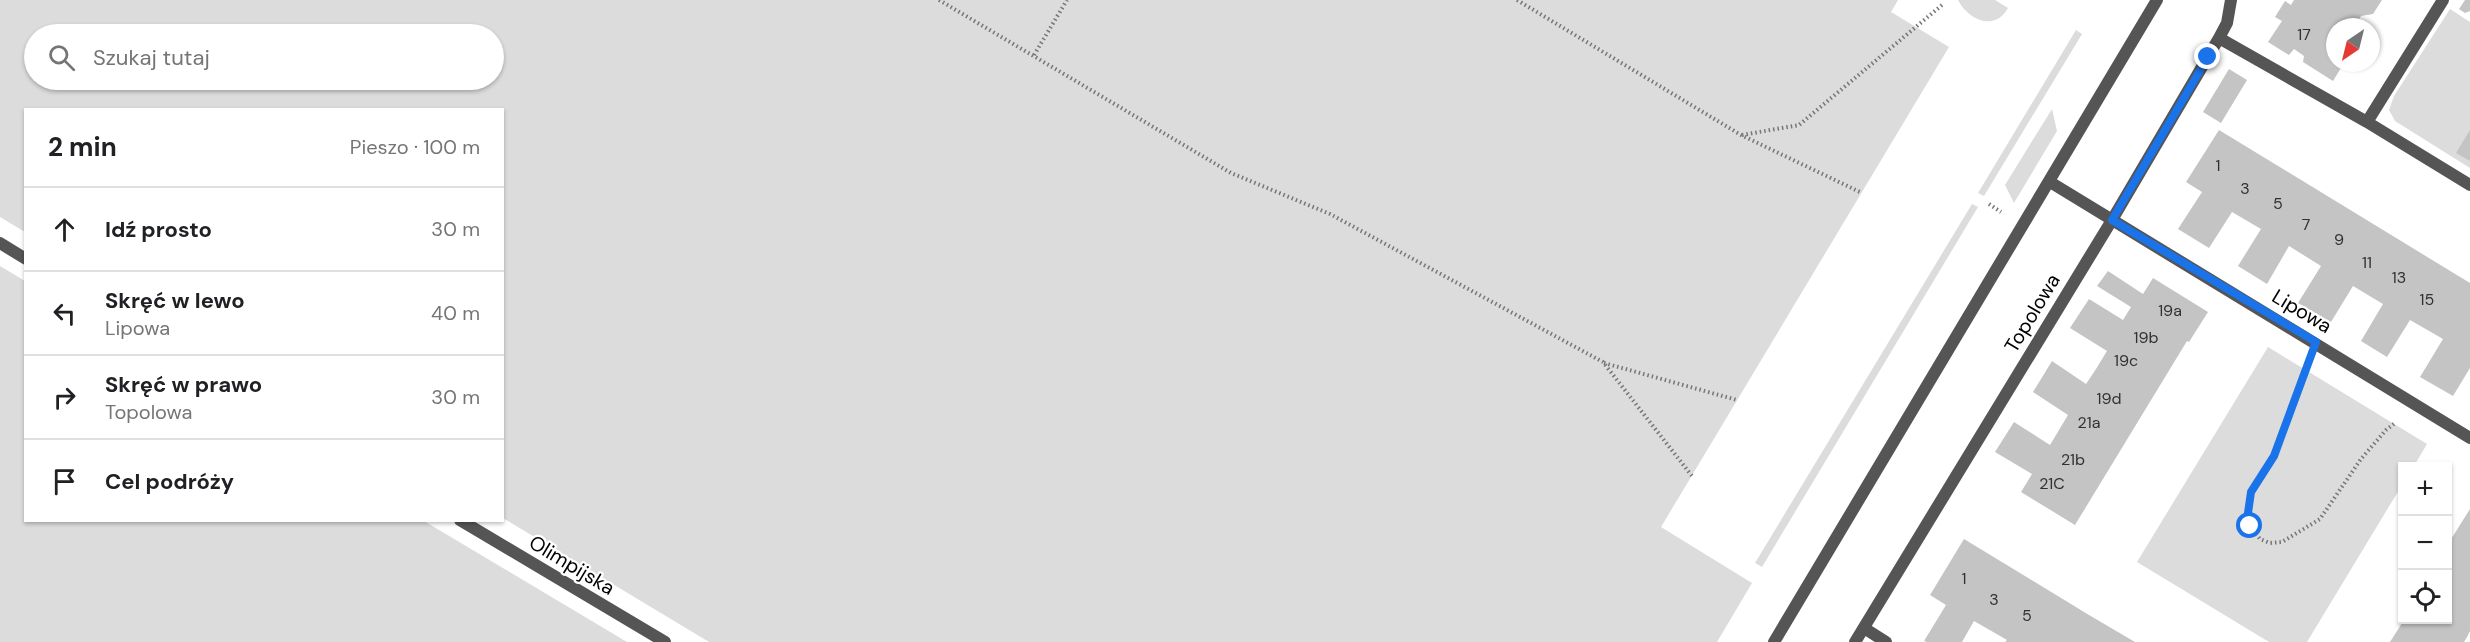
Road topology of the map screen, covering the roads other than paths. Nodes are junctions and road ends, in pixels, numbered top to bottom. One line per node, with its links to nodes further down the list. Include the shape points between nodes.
1 (2157, 0): 6 (street)
2 (2231, 0): 4 (street, Topolowa, via 2227,23)
3 (2443, 0): 5 (street)
4 (2219, 38): 5 (street); 8 (street, Topolowa)
5 (2367, 122): 7 (street)
6 (2049, 182): 8 (street, Lipowa); 15 (street)
7 (2470, 185)
8 (2112, 220): 11 (street, Lipowa); 13 (street, Topolowa)
9 (0, 243): 10 (street)
10 (24, 258)
11 (2470, 438)
12 (463, 522): 14 (street, Olimpijska)
13 (1864, 628): 16 (street, Topolowa); 17 (street)
14 (665, 642)
15 (1774, 642)
16 (1855, 642)
17 (1886, 642)

